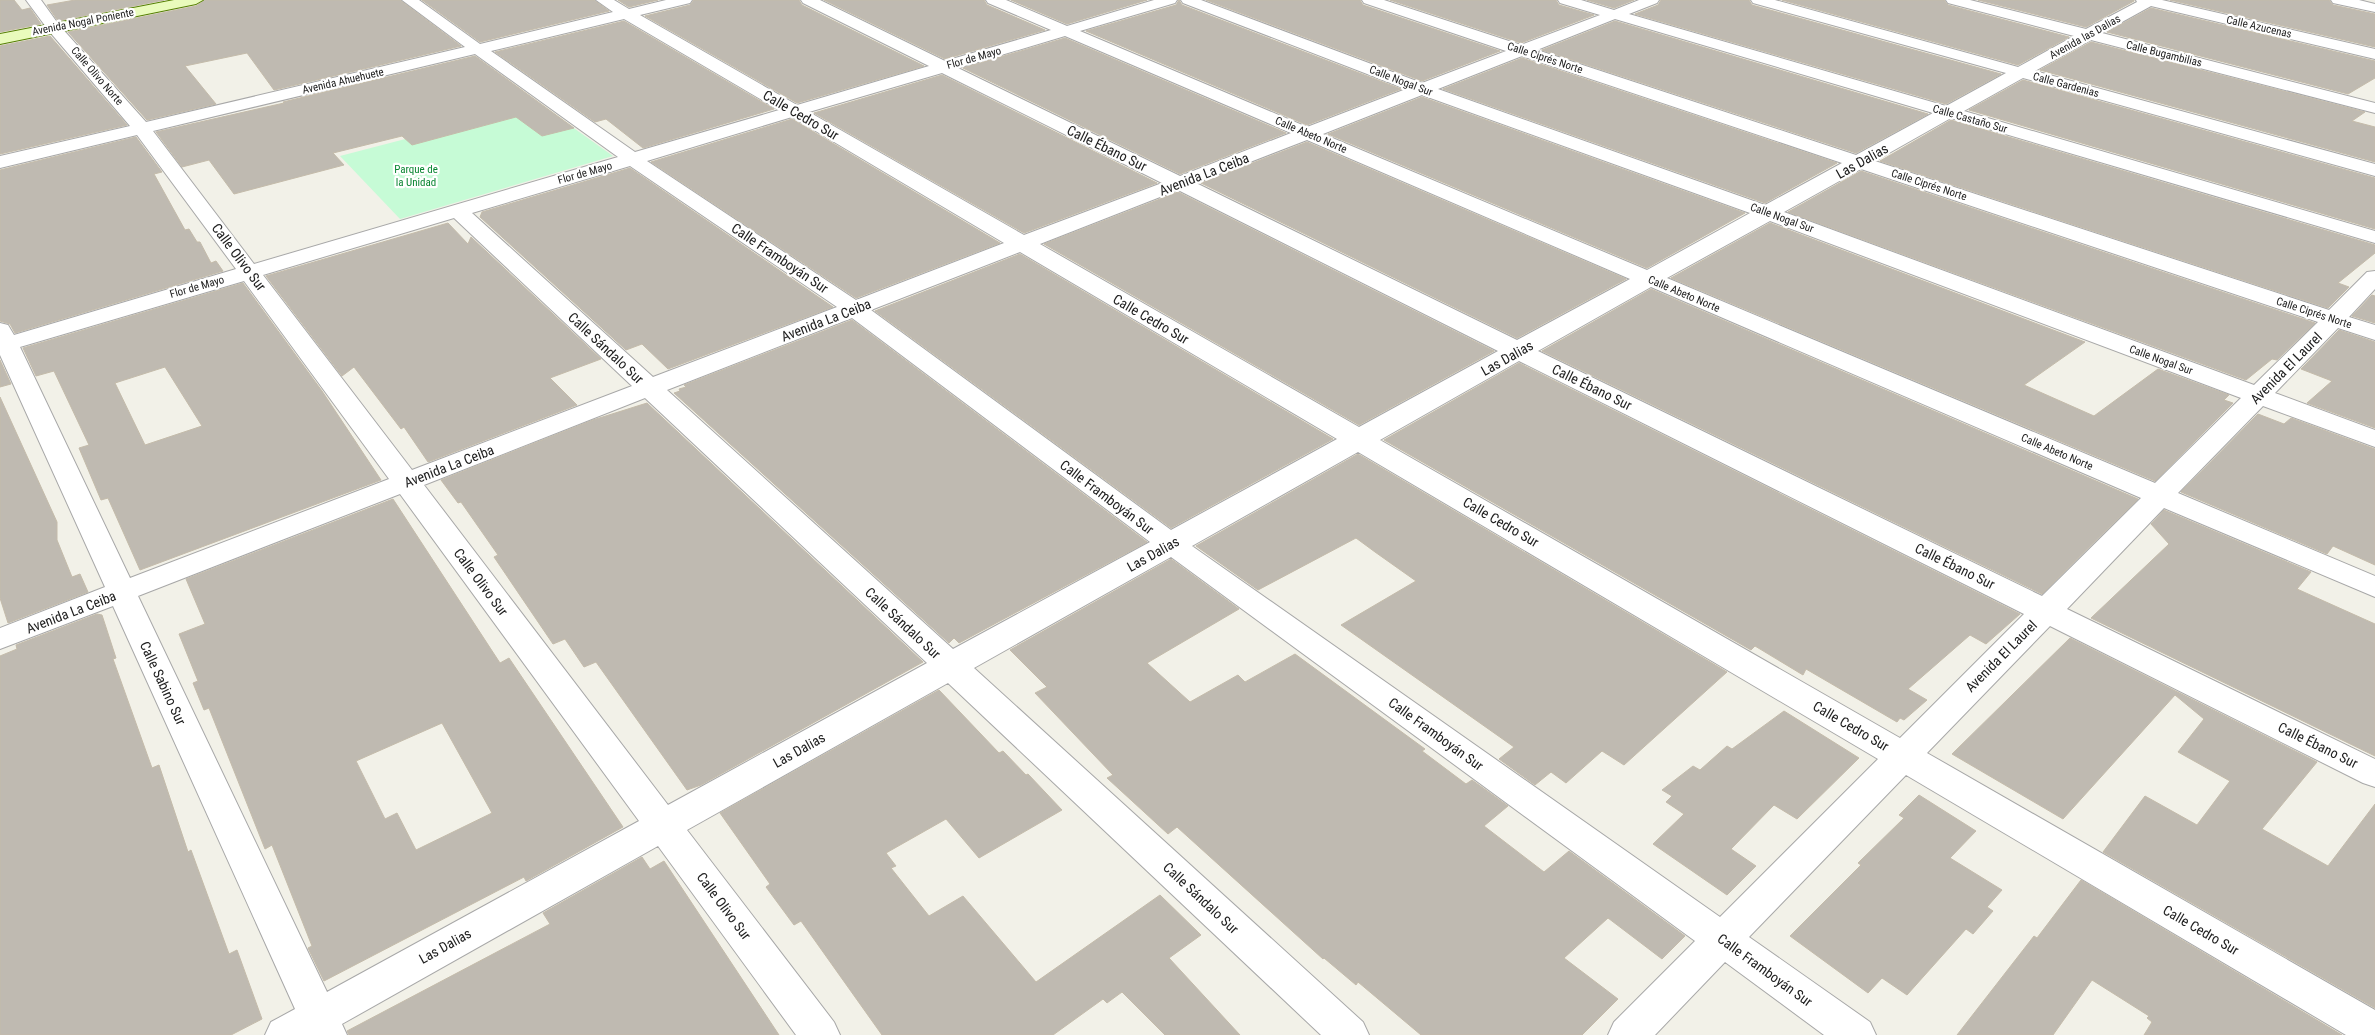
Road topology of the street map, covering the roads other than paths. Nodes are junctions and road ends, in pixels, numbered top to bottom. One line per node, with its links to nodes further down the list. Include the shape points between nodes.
1 (33, 0): 20 (street, Calle Olivo Norte)
2 (196, 0): 20 (street, Avenida Nogal Poniente)
3 (409, 0): 24 (street, Calle Framboyán Sur)
4 (602, 0): 18 (street, Calle Cedro Sur)
5 (685, 0): 18 (street, Avenida Ahuehuete)
6 (808, 0): 27 (street, Calle Ébano Sur)
7 (993, 0): 21 (street, Calle Abeto Norte)
8 (1170, 0): 21 (street, Flor de Mayo)
9 (1188, 0): 29 (street, Calle Nogal Sur)
10 (1369, 0): 25 (street, Calle Ciprés Norte)
11 (1565, 0): 19 (street, Calle Castaño Sur)
12 (1652, 0): 19 (street, Avenida La Ceiba)
13 (1758, 0): 28 (street, Calle Gardenias)
14 (1953, 0): 22 (street, Calle Bugambilias)
15 (2338, 0): 17 (street)
16 (2146, 1): 22 (street, Avenida las Dalias); 26 (street, Calle Azucenas)
17 (2375, 8)
18 (626, 14): 24 (street, Avenida Ahuehuete); 31 (street, Calle Cedro Sur)
19 (1615, 15): 25 (street, Avenida La Ceiba); 32 (street, Calle Castaño Sur)
20 (54, 28): 23 (street, Avenida Nogal Poniente); 33 (street, Calle Olivo Norte)
21 (1066, 31): 27 (street, Flor de Mayo); 34 (street, Calle Abeto Norte)
22 (2089, 35): 28 (street, Avenida las Dalias); 30 (street, Calle Bugambilias)
23 (0, 39)
24 (478, 49): 33 (street, Avenida Ahuehuete); 35 (street, Calle Framboyán Sur)
25 (1522, 50): 29 (street, Avenida La Ceiba); 37 (street, Calle Ciprés Norte)
26 (2375, 54)
27 (944, 67): 31 (street, Flor de Mayo); 39 (street, Calle Ébano Sur)
28 (2022, 72): 32 (street, Las Dalias); 38 (street, Calle Gardenias)
29 (1422, 89): 34 (street, Avenida La Ceiba); 41 (street, Calle Nogal Sur)
30 (2375, 108)
31 (794, 111): 35 (street, Flor de Mayo); 43 (street, Calle Cedro Sur)
32 (1950, 113): 37 (street, Las Dalias); 42 (street, Calle Castaño Sur)
33 (142, 129): 36 (street, Avenida Ahuehuete); 44 (street, Calle Olivo Sur)
34 (1307, 134): 39 (street, Avenida La Ceiba); 46 (street, Calle Abeto Norte)
35 (632, 159): 40 (street, Flor de Mayo); 47 (street, Calle Framboyán Sur)
36 (0, 162)
37 (1860, 162): 41 (street, Las Dalias); 48 (street, Calle Ciprés Norte)
38 (2375, 170)
39 (1179, 183): 43 (street, Avenida La Ceiba); 51 (street, Calle Ébano Sur)
40 (458, 210): 44 (street, Flor de Mayo); 52 (street, Calle Sándalo Sur)
41 (1768, 213): 46 (street, Las Dalias); 53 (street, Calle Nogal Sur)
42 (2375, 237)
43 (1022, 244): 47 (street, Avenida La Ceiba); 55 (street, Calle Cedro Sur)
44 (250, 272): 50 (street, Flor de Mayo); 56 (street, Calle Olivo Sur)
45 (2375, 278): 48 (street, Avenida El Laurel)
46 (1649, 279): 51 (street, Las Dalias); 57 (street, Calle Abeto Norte)
47 (855, 309): 52 (street, Avenida La Ceiba); 58 (street, Calle Framboyán Sur)
48 (2334, 319): 49 (street, Calle Ciprés Norte); 53 (street, Avenida El Laurel)
49 (2375, 333)
50 (2, 340): 60 (street, Calle Sabino Sur)
51 (1519, 351): 55 (street, Las Dalias); 61 (street, Calle Ébano Sur)
52 (649, 388): 56 (street, Avenida La Ceiba); 63 (street, Calle Sándalo Sur)
53 (2258, 396): 54 (street, Calle Nogal Sur); 57 (street, Avenida El Laurel)
54 (2375, 439)
55 (1359, 440): 58 (street, Las Dalias); 64 (street, Calle Cedro Sur)
56 (407, 482): 60 (street, Avenida La Ceiba); 66 (street, Calle Olivo Sur)
57 (2160, 496): 59 (street, Calle Abeto Norte); 61 (street, Avenida El Laurel)
58 (1171, 544): 63 (street, Las Dalias); 67 (street, Calle Framboyán Sur)
59 (2375, 587)
60 (121, 592): 62 (street, Avenida La Ceiba); 68 (street, Calle Sabino Sur)
61 (2046, 611): 64 (street, Avenida El Laurel); 65 (street, Calle Ébano Sur)
62 (0, 639)
63 (950, 666): 66 (street, Las Dalias); 72 (street, Calle Sándalo Sur)
64 (1903, 756): 67 (street, Avenida El Laurel); 69 (street, Calle Cedro Sur)
65 (2375, 774)
66 (664, 825): 68 (street, Las Dalias); 71 (street, Calle Olivo Sur)
67 (1723, 939): 73 (street, Avenida El Laurel); 74 (street, Calle Framboyán Sur)
68 (323, 1026): 70 (street, Las Dalias)
69 (2375, 1031)
70 (285, 1035)
71 (820, 1035)
72 (1349, 1035)
73 (1628, 1035)
74 (1856, 1035)

